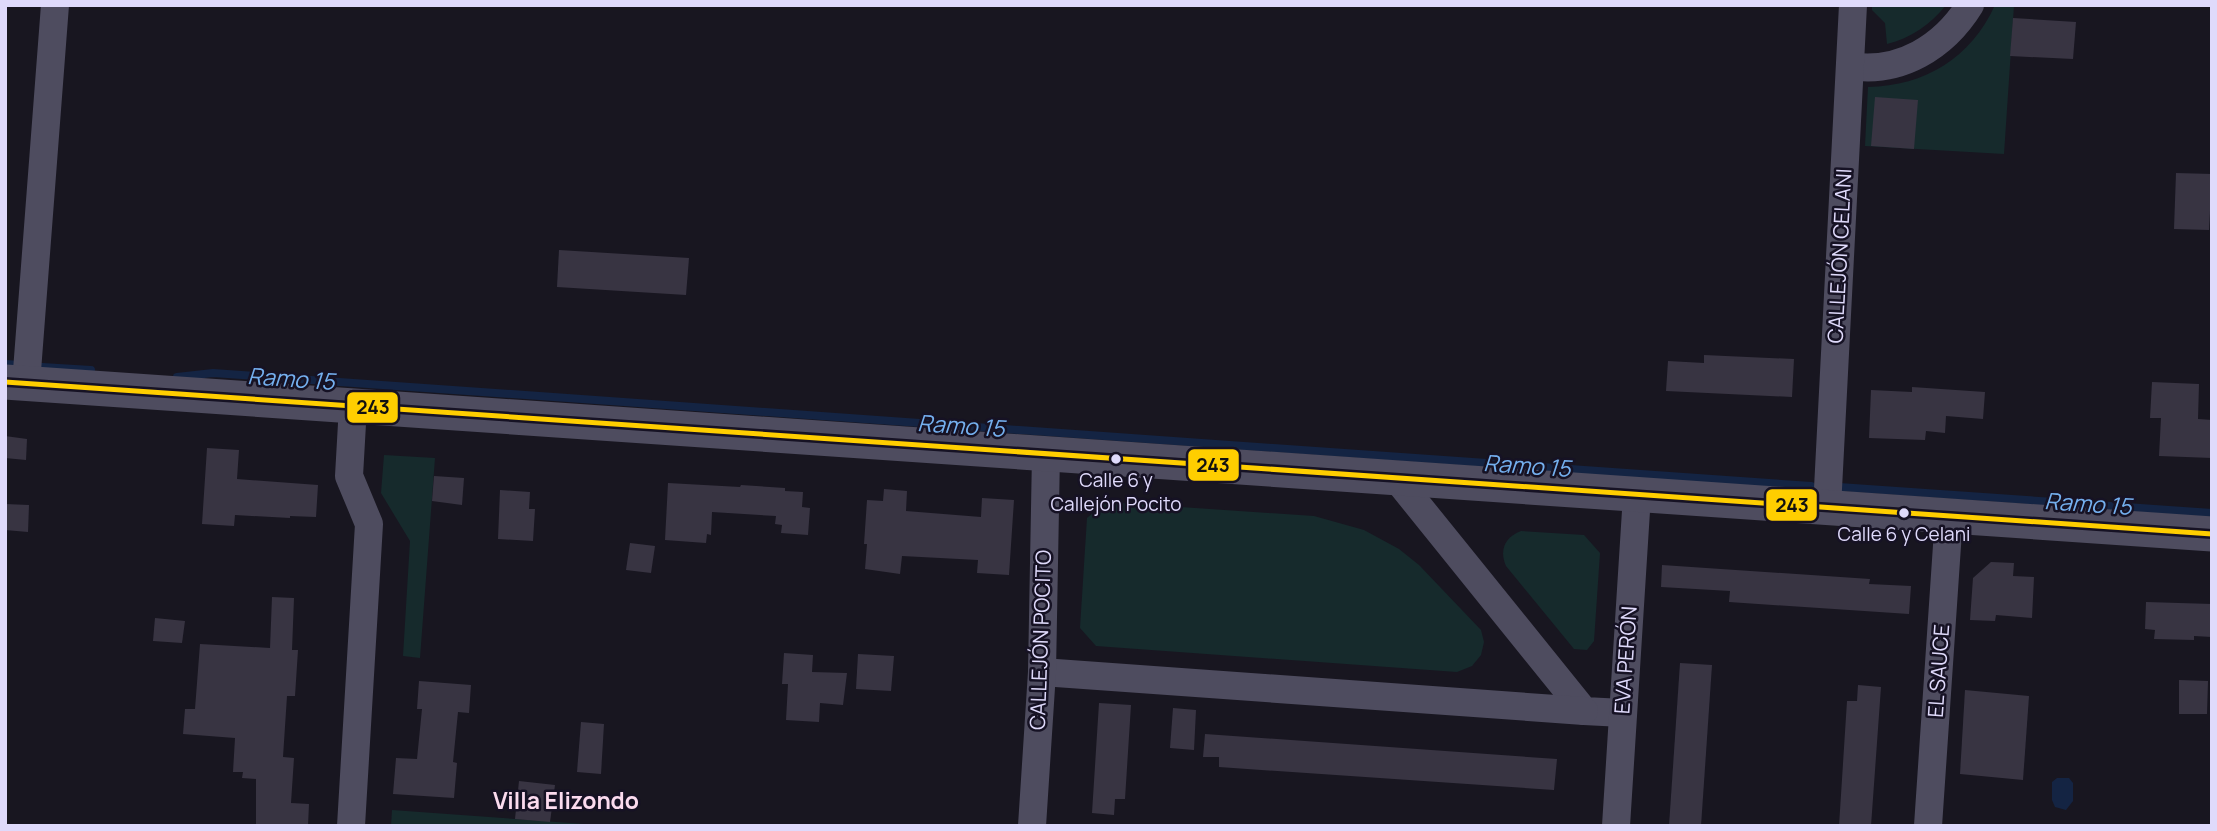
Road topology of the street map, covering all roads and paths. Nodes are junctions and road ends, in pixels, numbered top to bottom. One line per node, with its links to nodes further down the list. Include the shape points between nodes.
1 (55, 5): 5 (street)
2 (1853, 5): 4 (street, CALLEJÓN CELANI)
3 (1970, 5): 4 (street, via 1952,30 1926,52 1894,65)
4 (1850, 66): 10 (street, CALLEJÓN CELANI)
5 (16, 383): 6 (street)
6 (353, 406): 7 (street); 16 (street, via 349,476 369,524)
7 (1046, 454): 8 (street); 13 (street, CALLEJÓN POCITO)
8 (1396, 478): 9 (street); 14 (street)
9 (1637, 495): 10 (street); 15 (street, EVA PERÓN)
10 (1827, 508): 11 (street)
11 (1949, 516): 12 (street); 19 (street, EL SAUCE)
12 (2212, 534)
13 (1042, 672): 14 (street); 17 (street, CALLEJÓN POCITO)
14 (1584, 711): 15 (street)
15 (1623, 713): 18 (street, EVA PERÓN)
16 (351, 826)
17 (1032, 826)
18 (1616, 826)
19 (1928, 826)

